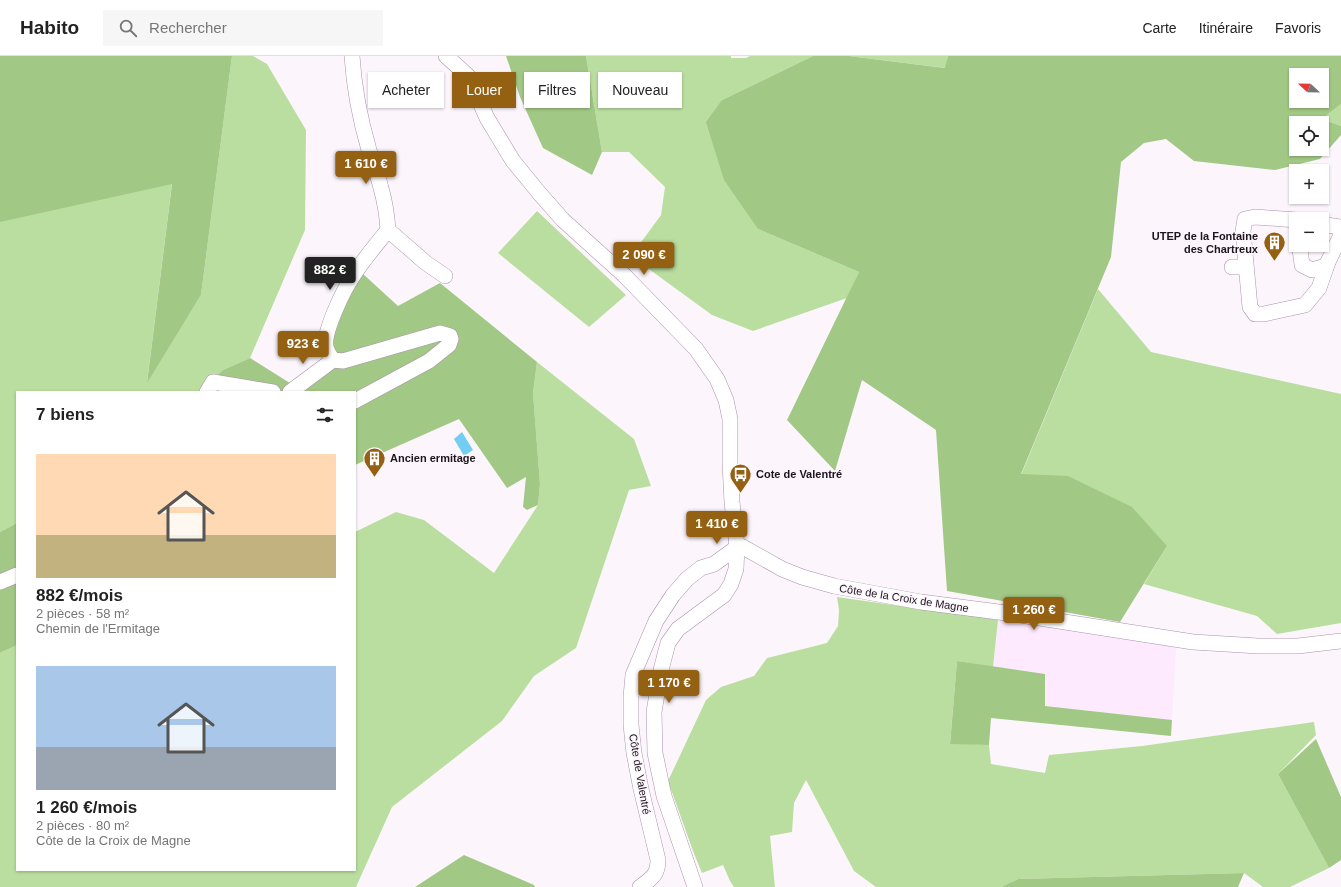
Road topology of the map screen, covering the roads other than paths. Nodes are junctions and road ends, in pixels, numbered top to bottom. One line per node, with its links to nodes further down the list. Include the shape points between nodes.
1 (352, 56): 7 (street, via 360,114 381,187)
2 (446, 56): 3 (street)
3 (460, 62): 17 (street, via 487,118 513,161 563,220 662,312 696,349 717,379 726,400 730,419 730,464)
4 (1289, 219): 10 (street, via 1255,217 1245,219 1239,267 1250,307 1255,314 1305,304 1319,288)
5 (1329, 226): 6 (street)
6 (1341, 227)
7 (388, 230): 11 (street); 12 (street, via 352,277 330,320 326,346)
8 (1341, 235): 10 (street)
9 (1300, 252): 10 (street, via 1302,265 1312,270 1326,266)
10 (1328, 262)
11 (445, 276)
12 (333, 360): 15 (street); 16 (street, via 343,361 440,333 450,336 449,345 429,361)
13 (208, 391): 14 (street, via 213,382)
14 (267, 391)
15 (291, 391)
16 (356, 400)
17 (736, 547): 18 (street, Côte de Valentré); 19 (street); 22 (street, Côte de la Croix de Magne, via 742,547 802,577 834,586 921,602 1193,642 1298,646)
18 (714, 564): 19 (street); 23 (street, Côte de Valentré, via 701,568 673,595 656,621 633,675 631,711 634,753 658,860 658,868 652,878)
19 (736, 569): 24 (street, via 724,594 678,629 668,643 654,712 655,753 664,796)
20 (16, 575): 21 (street)
21 (0, 582)
22 (1341, 641)
23 (640, 887)
24 (695, 887)

